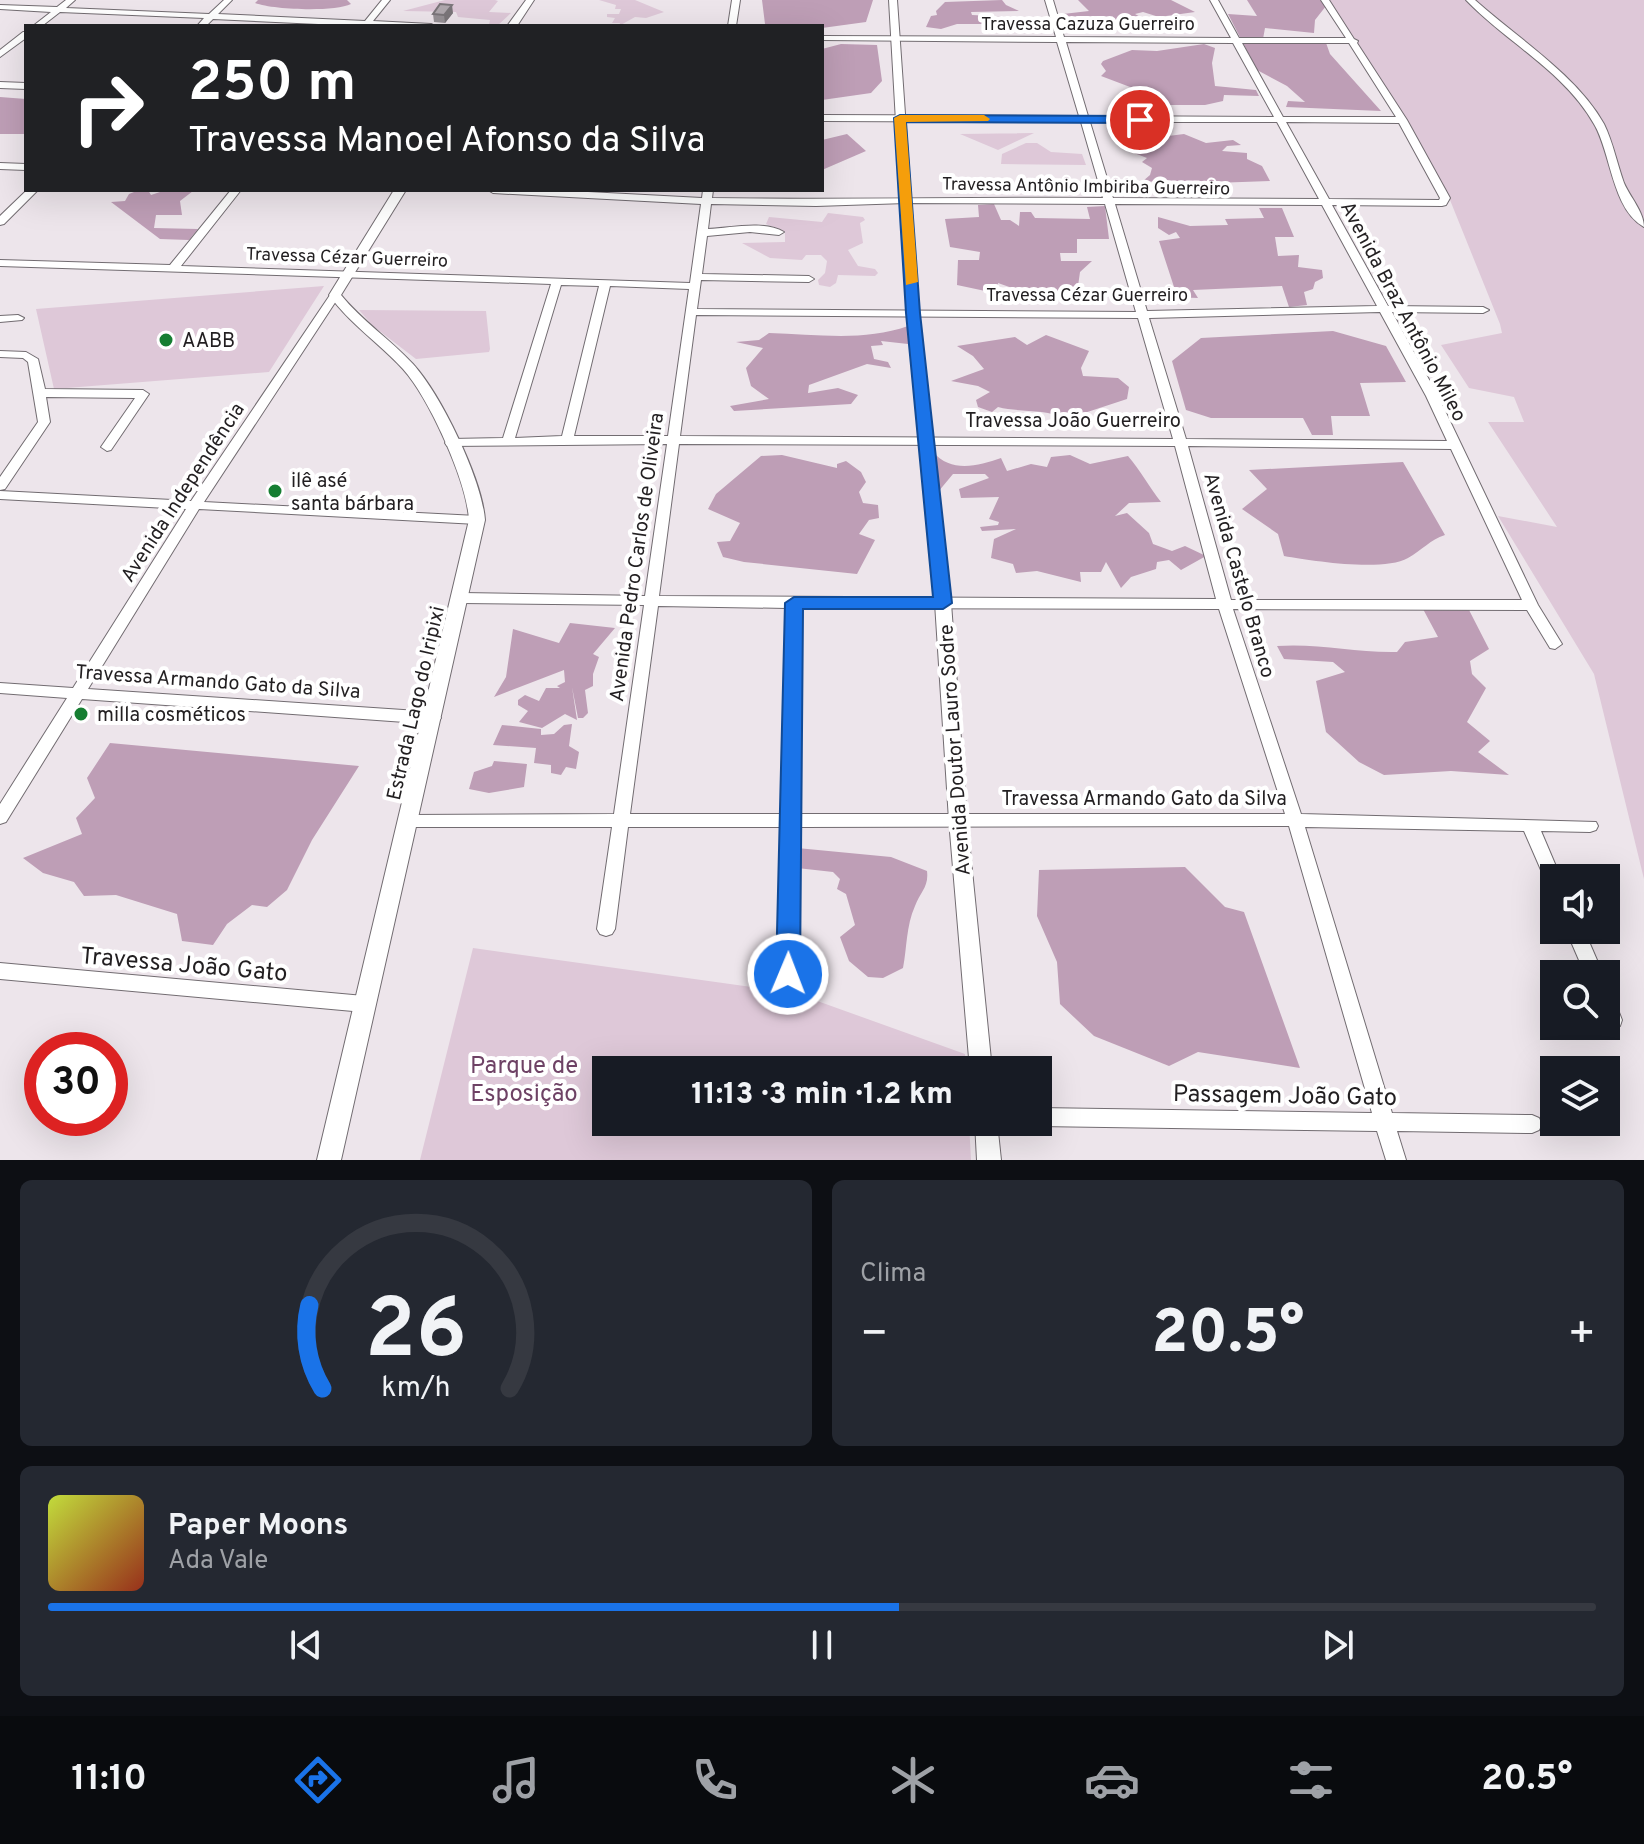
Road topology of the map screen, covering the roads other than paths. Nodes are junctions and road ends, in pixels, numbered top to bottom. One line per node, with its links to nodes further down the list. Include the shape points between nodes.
1 (71, 0): 12 (street)
2 (228, 0): 13 (street)
3 (386, 0): 17 (street)
4 (530, 0): 18 (street)
5 (736, 0): 19 (street)
6 (893, 0): 22 (street, Avenida Doutor Lauro Sodre)
7 (1049, 0): 23 (street, Avenida Castelo Branco)
8 (1214, 0): 24 (street, Avenida Braz Antônio Mileo)
9 (1325, 0): 25 (street)
10 (1470, 0): 45 (street, via 1542,61 1597,120 1624,194)
11 (0, 7): 12 (street)
12 (59, 9): 13 (street); 14 (street)
13 (211, 16): 15 (street); 16 (street)
14 (40, 24)
15 (203, 24)
16 (349, 24)
17 (367, 24)
18 (513, 24)
19 (732, 24)
20 (24, 36): 26 (street)
21 (824, 38): 22 (street, Travessa Cazuza Guerreiro)
22 (895, 38): 23 (street, Travessa Cazuza Guerreiro); 30 (street, Avenida Doutor Lauro Sodre)
23 (1061, 40): 24 (street, Travessa Cazuza Guerreiro); 31 (street, Avenida Castelo Branco)
24 (1236, 40): 25 (street, Travessa Cazuza Guerreiro); 32 (street, Avenida Braz Antônio Mileo)
25 (1354, 41): 33 (street)
26 (0, 54)
27 (0, 85): 28 (street)
28 (24, 86)
29 (824, 118): 30 (street)
30 (900, 118): 31 (street); 41 (street, Avenida Doutor Lauro Sodre)
31 (1083, 120): 32 (street); 42 (street, Avenida Castelo Branco)
32 (1280, 120): 33 (street); 43 (street, Avenida Braz Antônio Mileo)
33 (1402, 120): 43 (street, Travessa Antônio Imbiriba Guerreiro, via 1445,198 1439,204)
34 (0, 166): 35 (street)
35 (24, 167)
36 (31, 192): 44 (street)
37 (234, 192): 49 (street)
38 (399, 192): 50 (street, Avenida Independência)
39 (560, 192): 40 (street, Travessa Antônio Imbiriba Guerreiro)
40 (707, 196): 41 (street, Travessa Antônio Imbiriba Guerreiro, via 816,203); 47 (street, Avenida Pedro Carlos de Oliveira)
41 (906, 200): 42 (street, Travessa Antônio Imbiriba Guerreiro); 59 (street, Avenida Doutor Lauro Sodre)
42 (1110, 203): 43 (street, Travessa Antônio Imbiriba Guerreiro); 60 (street, Avenida Castelo Branco)
43 (1326, 204): 56 (street, Avenida Braz Antônio Mileo)
44 (0, 222)
45 (1644, 224)
46 (779, 232): 47 (street)
47 (702, 233): 53 (street, Avenida Pedro Carlos de Oliveira)
48 (0, 263): 49 (street, Travessa Cézar Guerreiro)
49 (172, 270): 50 (street, Travessa Cézar Guerreiro)
50 (345, 274): 52 (street, Travessa Cézar Guerreiro); 55 (street, Avenida Independência)
51 (809, 279): 53 (street, Travessa Cézar Guerreiro)
52 (557, 281): 54 (street, Travessa Cézar Guerreiro); 68 (street)
53 (695, 282): 54 (street, Travessa Cézar Guerreiro); 58 (street, Avenida Pedro Carlos de Oliveira)
54 (605, 283): 65 (street)
55 (335, 295): 70 (street, Estrada Lago do Iripixi, via 348,314 409,369); 75 (street, Avenida Independência)
56 (1384, 309): 57 (street, Travessa Cézar Guerreiro); 60 (street, Travessa Cézar Guerreiro); 71 (street, Avenida Braz Antônio Mileo)
57 (1483, 310)
58 (691, 312): 59 (street, Travessa Cézar Guerreiro); 69 (street, Avenida Pedro Carlos de Oliveira)
59 (913, 313): 60 (street, Travessa Cézar Guerreiro); 66 (street, Avenida Doutor Lauro Sodre)
60 (1141, 315): 67 (street, Avenida Castelo Branco)
61 (18, 318): 62 (street)
62 (0, 319)
63 (0, 354): 64 (street, via 26,355 34,361)
64 (40, 393): 72 (street, via 143,394); 73 (street, via 43,428)
65 (567, 440): 68 (street, Travessa João Guerreiro); 69 (street, Travessa João Guerreiro)
66 (925, 440): 67 (street, Travessa João Guerreiro); 69 (street, Travessa João Guerreiro); 80 (street, Avenida Doutor Lauro Sodre)
67 (1180, 440): 71 (street, Travessa João Guerreiro); 81 (street, Avenida Castelo Branco)
68 (508, 441): 70 (street, Travessa João Guerreiro)
69 (674, 441): 78 (street, Avenida Pedro Carlos de Oliveira)
70 (451, 443): 76 (street, Estrada Lago do Iripixi, via 476,503)
71 (1455, 445): 82 (street, Avenida Braz Antônio Mileo)
72 (107, 447)
73 (0, 486)
74 (0, 495): 75 (street)
75 (195, 505): 76 (street); 85 (street, Avenida Independência)
76 (477, 520): 77 (street, Estrada Lago do Iripixi)
77 (462, 598): 78 (street); 86 (street, Estrada Lago do Iripixi)
78 (652, 602): 79 (street); 89 (street, Avenida Pedro Carlos de Oliveira)
79 (794, 603): 80 (street); 88 (street)
80 (943, 603): 81 (street); 90 (street, Avenida Doutor Lauro Sodre)
81 (1225, 605): 82 (street); 91 (street, Avenida Castelo Branco)
82 (1531, 605): 83 (street, Avenida Braz Antônio Mileo)
83 (1555, 644)
84 (0, 688): 85 (street, Travessa Armando Gato da Silva)
85 (78, 693): 86 (street, Travessa Armando Gato da Silva); 87 (street, Avenida Independência)
86 (433, 718): 92 (street, Estrada Lago do Iripixi)
87 (0, 818)
88 (790, 819): 89 (street, Travessa Armando Gato da Silva); 90 (street, Travessa Armando Gato da Silva); 98 (street)
89 (621, 820): 92 (street, Travessa Armando Gato da Silva); 96 (street, Avenida Pedro Carlos de Oliveira)
90 (958, 820): 91 (street, Travessa Armando Gato da Silva); 100 (street, Avenida Doutor Lauro Sodre)
91 (1295, 820): 93 (street, Travessa Armando Gato da Silva); 102 (street, Avenida Castelo Branco)
92 (410, 821): 99 (street, Estrada Lago do Iripixi)
93 (1530, 826): 94 (street, Travessa Armando Gato da Silva); 95 (street)
94 (1590, 826)
95 (1547, 864)
96 (606, 929)
97 (0, 971): 99 (street, Travessa João Gato)
98 (788, 974)
99 (364, 1004): 105 (street, Estrada Lago do Iripixi)
100 (980, 1056)
101 (1052, 1117): 102 (street, Passagem João Gato)
102 (1386, 1123): 103 (street, Passagem João Gato); 107 (street, Avenida Castelo Branco)
103 (1532, 1124)
104 (987, 1136): 106 (street)
105 (329, 1160)
106 (989, 1160)
107 (1396, 1160)

